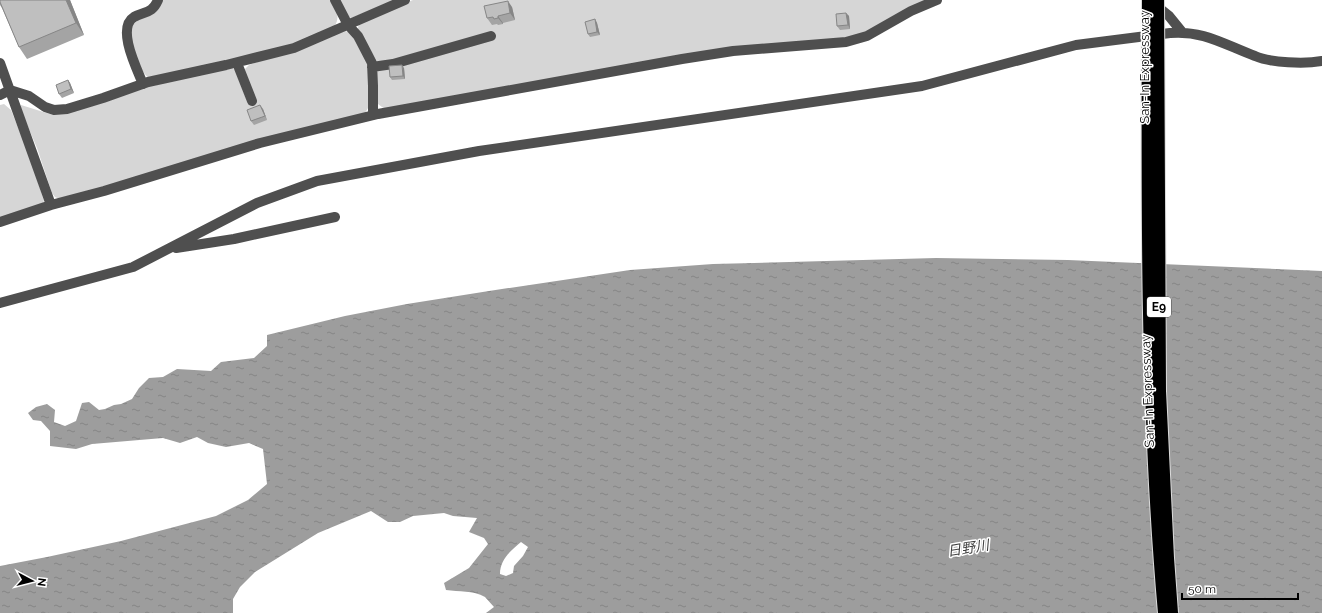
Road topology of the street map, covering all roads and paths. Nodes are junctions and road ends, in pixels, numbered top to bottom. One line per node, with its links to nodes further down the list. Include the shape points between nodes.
1 (158, 0): 14 (street, via 154,8 132,18 127,25 126,34)
2 (334, 0): 7 (street)
3 (405, 0): 7 (street)
4 (937, 0): 18 (street, via 911,11 867,36 846,42 733,51)
5 (1148, 0): 8 (street, via 1169,16); 24 (highway, San-In Expressway / E9, bridge, via 1151,392)
6 (1158, 0): 25 (highway, San-In Expressway / E9, bridge, via 1160,391)
7 (348, 25): 12 (street, via 294,48); 13 (street, via 358,36)
8 (1182, 32): 10 (street, via 1212,38 1257,57 1310,63); 22 (street, via 1076,46 922,86 479,151 317,181 257,203)
9 (491, 36): 13 (street, via 393,64)
10 (1322, 61)
11 (0, 63): 15 (street)
12 (237, 63): 14 (street); 17 (street)
13 (372, 67): 18 (street)
14 (143, 84): 15 (street, via 67,109 54,110 29,96)
15 (10, 90): 16 (street); 19 (street)
16 (0, 95)
17 (252, 101)
18 (373, 115): 19 (street, via 260,143)
19 (51, 205): 21 (street)
20 (335, 217): 22 (street)
21 (0, 222)
22 (166, 250): 23 (street, via 133,267)
23 (0, 303)
24 (1164, 613)
25 (1172, 613)

